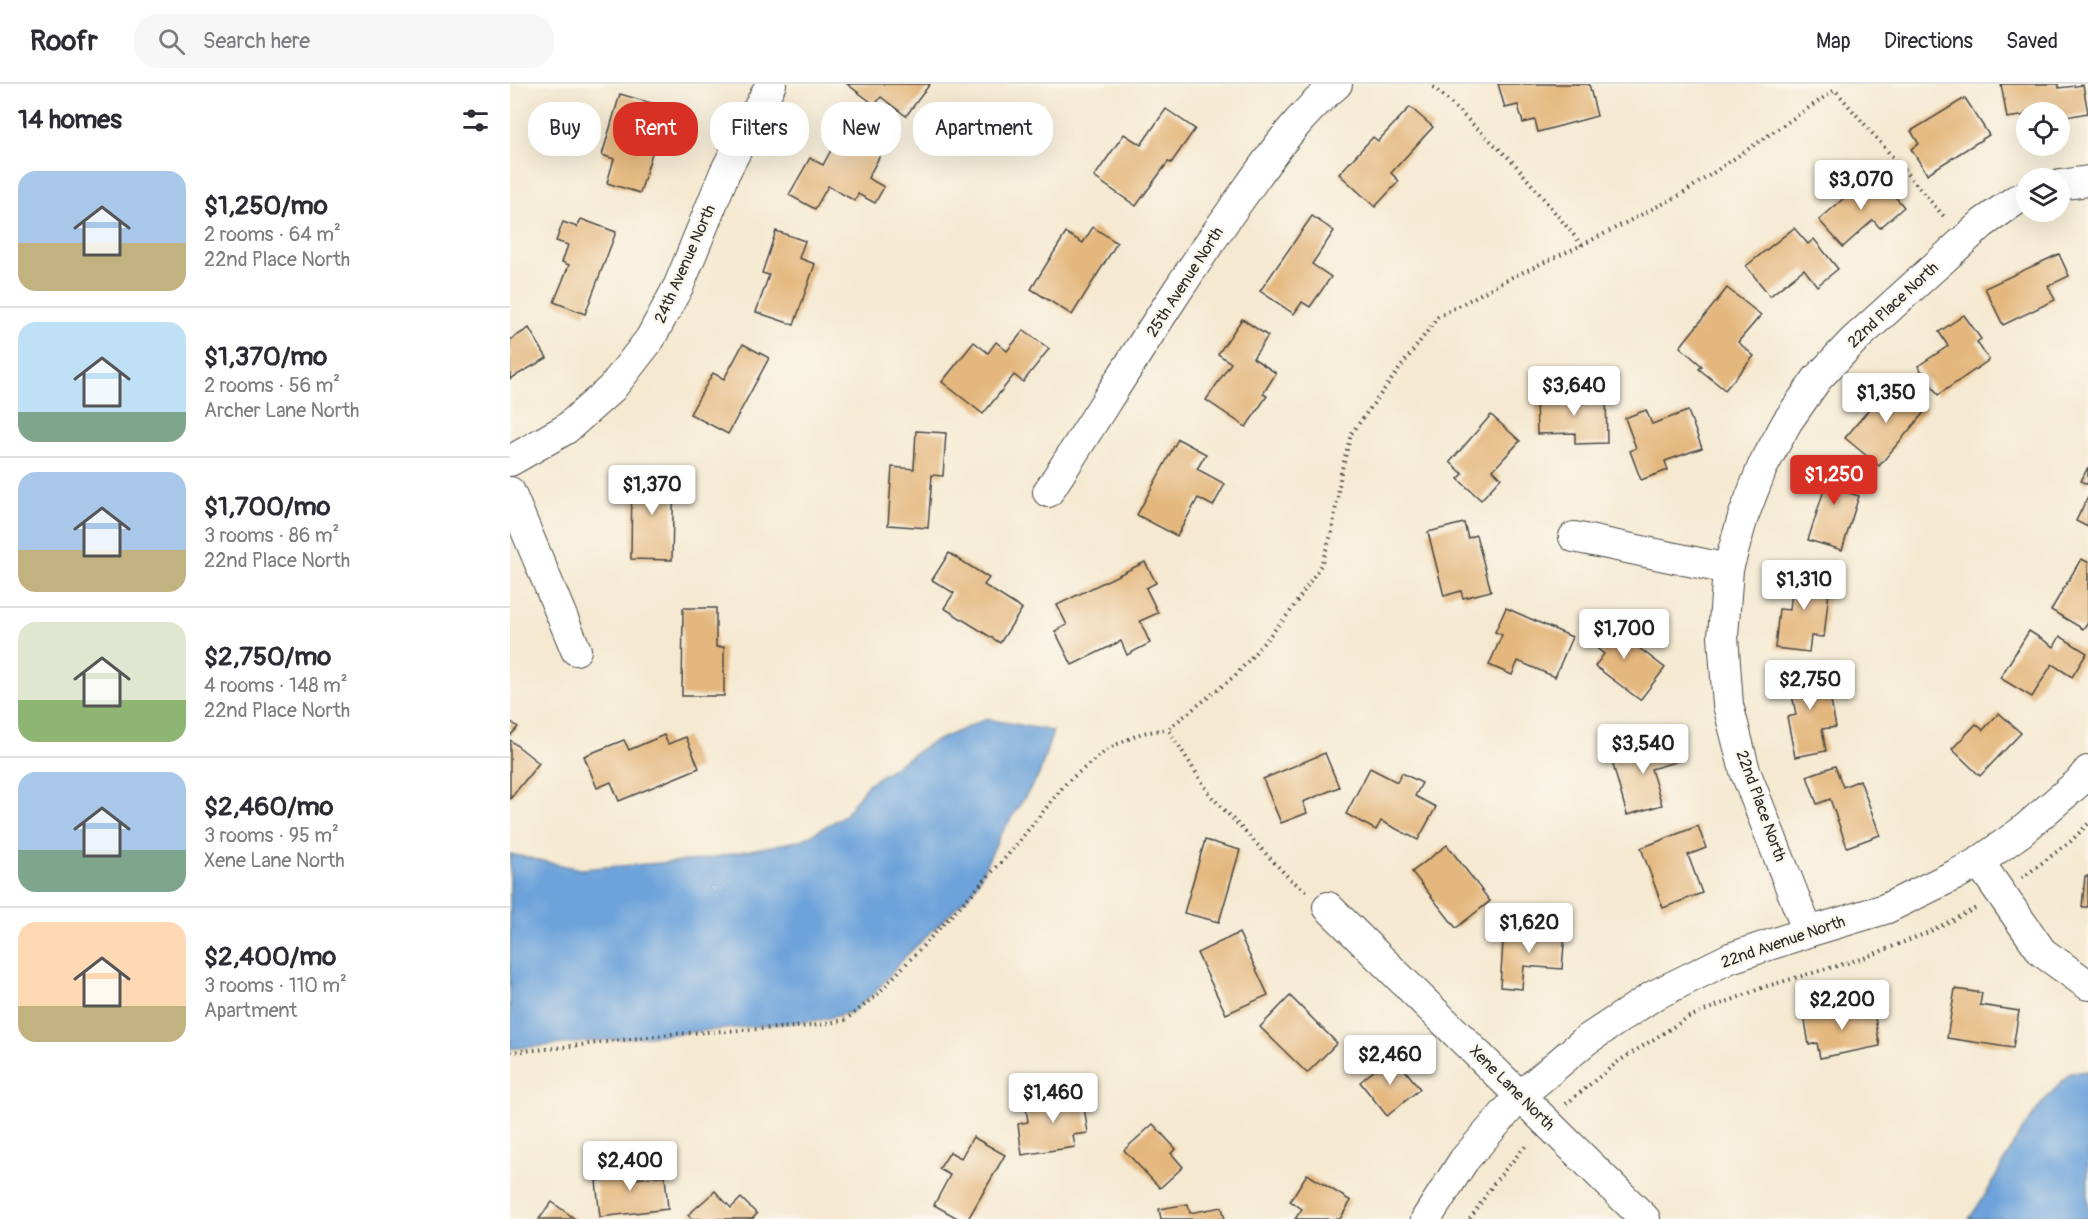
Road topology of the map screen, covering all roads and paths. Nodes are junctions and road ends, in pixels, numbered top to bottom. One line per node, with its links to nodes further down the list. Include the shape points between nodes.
1 (771, 84): 9 (street, 24th Avenue North, via 725,172 679,285 650,339 612,388 566,429)
2 (1336, 84): 11 (street, 25th Avenue North, via 1293,126 1206,247)
3 (1430, 84): 8 (path, via 1513,162)
4 (2088, 181): 5 (street)
5 (2070, 184)
6 (2016, 200): 7 (street, 22nd Place North)
7 (1964, 240): 8 (path, via 1834,90 1682,194); 13 (street, 22nd Place North, via 1817,379 1762,468)
8 (1582, 245): 15 (path, via 1438,317 1351,435 1332,532 1321,565 1290,612 1236,675)
9 (510, 461)
10 (510, 492): 14 (street)
11 (1048, 492)
12 (1575, 537): 13 (street)
13 (1728, 569): 22 (street, 22nd Place North, via 1723,636 1728,705 1745,771)
14 (576, 650)
15 (1168, 729): 20 (path, via 1211,796 1290,879); 24 (path, via 1142,733 1109,748 1067,782 999,865 875,998 845,1020)
16 (2088, 771): 18 (street, 22nd Avenue North, via 2021,832)
17 (2088, 824): 19 (path)
18 (1979, 862): 22 (street, 22nd Avenue North, via 1885,909); 23 (street, via 2042,952)
19 (2019, 881)
20 (1328, 908): 25 (street, Xene Lane North)
21 (1977, 908): 26 (path, via 1864,958 1764,987 1689,1017 1619,1061)
22 (1808, 932): 25 (street, 22nd Avenue North, via 1730,958 1653,996 1585,1041)
23 (2088, 985)
24 (510, 1052)
25 (1521, 1096): 28 (street, 22nd Avenue North, via 1464,1160); 30 (street, Xene Lane North)
26 (1564, 1106)
27 (1529, 1142): 29 (path)
28 (1426, 1219)
29 (1470, 1219)
30 (1645, 1219)

